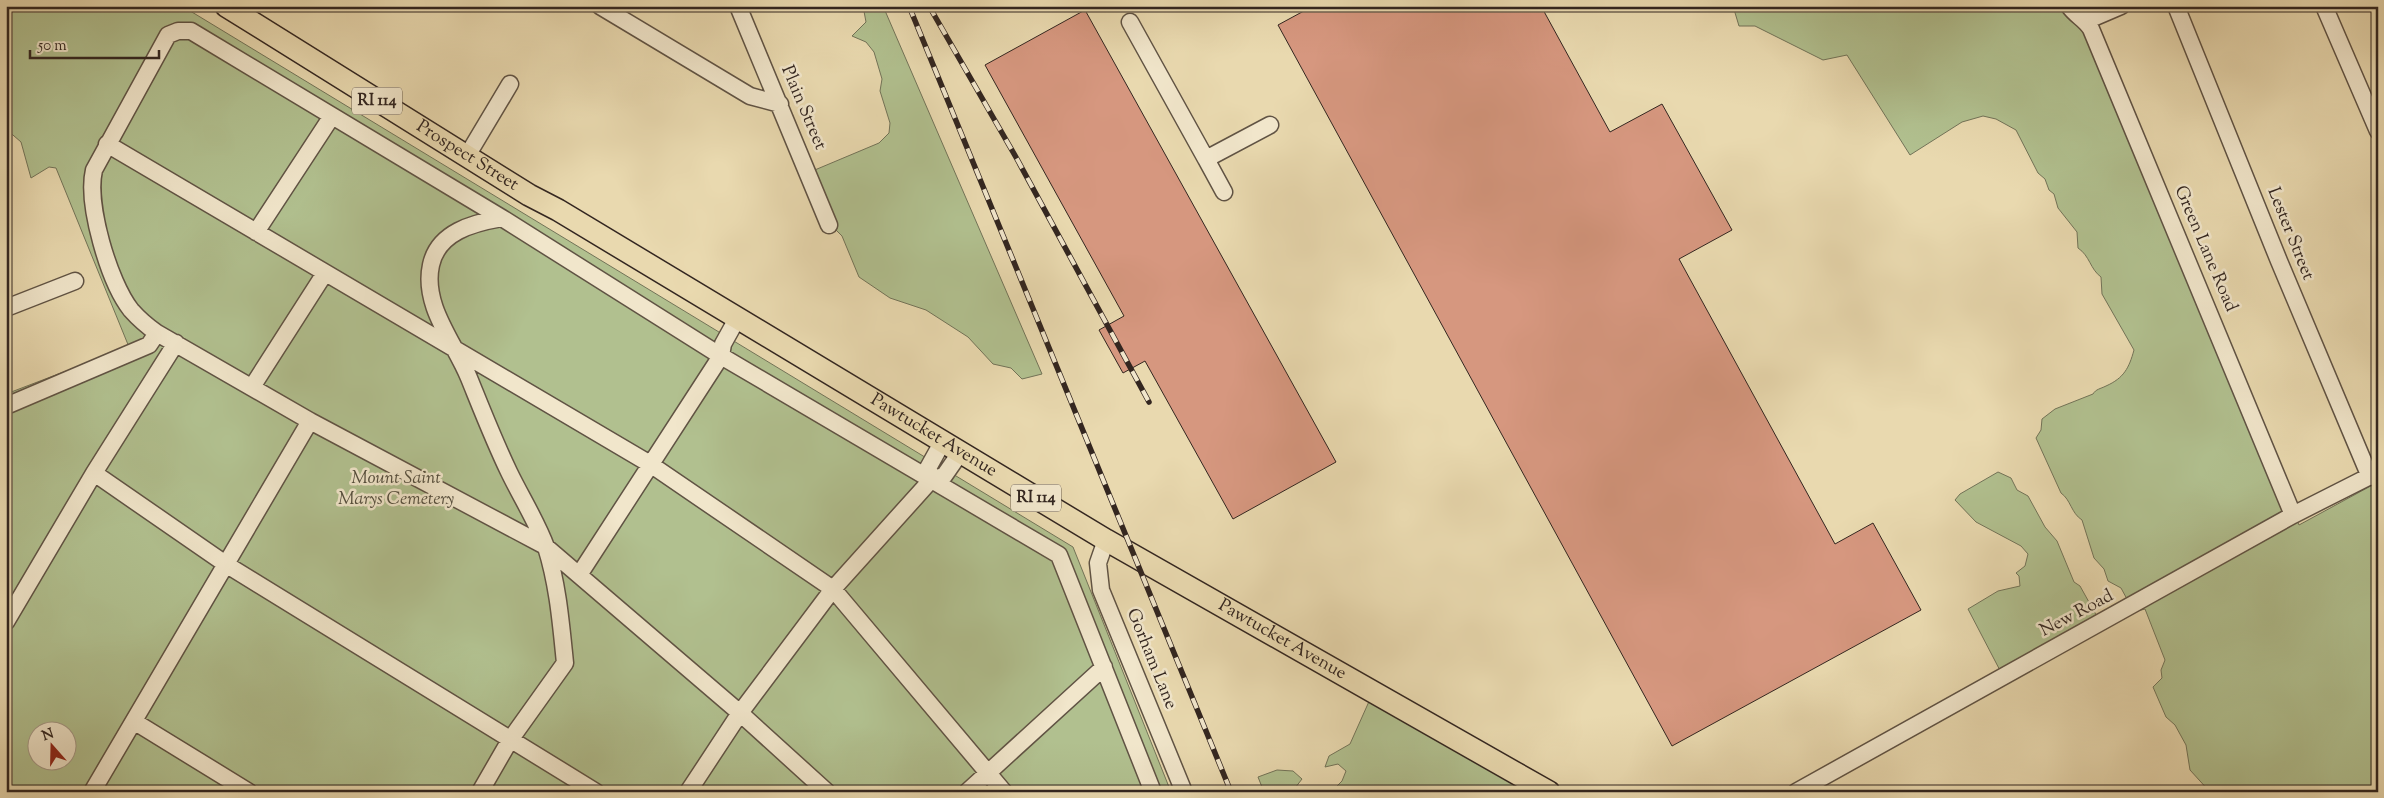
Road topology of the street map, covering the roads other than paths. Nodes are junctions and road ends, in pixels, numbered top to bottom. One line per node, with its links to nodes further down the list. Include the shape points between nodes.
1 (226, 6): 16 (main road, Prospect Street / RI 114)
2 (600, 6): 11 (street, via 750,96)
3 (738, 6): 11 (street, Plain Street)
4 (2069, 6): 8 (street, Green Lane Road)
5 (2121, 6): 8 (street)
6 (2176, 6): 38 (street, Lester Street, via 2279,261)
7 (2324, 6): 14 (street)
8 (2086, 20): 40 (street, Green Lane Road)
9 (1130, 22): 17 (street)
10 (510, 84): 16 (street)
11 (780, 104): 21 (street, Plain Street)
12 (332, 116): 15 (street, via 191,31 178,31 168,35); 20 (street); 22 (street)
13 (1270, 125): 17 (street)
14 (2378, 131)
15 (107, 144): 22 (street); 27 (street, via 91,182 102,245 130,308)
16 (467, 156): 19 (main road, Prospect Street / RI 114)
17 (1206, 159): 18 (street)
18 (1224, 192)
19 (528, 194): 26 (main road, Pawtucket Avenue / RI 114)
20 (502, 218): 29 (street, via 451,235 435,253 430,267 433,294 442,325); 30 (street)
21 (829, 225)
22 (256, 232): 23 (street)
23 (325, 273): 29 (street); 31 (street)
24 (75, 282): 25 (street)
25 (6, 308)
26 (738, 317): 30 (street, via 723,344); 34 (main road, Pawtucket Avenue / RI 114)
27 (157, 333): 28 (street); 32 (street, via 149,345)
28 (176, 343): 31 (street); 37 (street)
29 (454, 348): 36 (street); 42 (street, via 488,430)
30 (721, 356): 36 (street); 39 (street)
31 (252, 387): 33 (street)
32 (6, 406)
33 (310, 421): 42 (street); 43 (street)
34 (943, 441): 35 (main road, Pawtucket Avenue / RI 114); 39 (street, via 928,468)
35 (960, 453): 39 (street, via 944,476); 41 (main road, Pawtucket Avenue / RI 114)
36 (650, 464): 44 (street); 45 (street)
37 (94, 473): 43 (street); 46 (street)
38 (2374, 475): 40 (street, New Road)
39 (932, 479): 45 (street); 47 (street, via 1059,555)
40 (2293, 516): 63 (street, New Road)
41 (1106, 540): 61 (street, Gorham Lane, via 1098,563 1101,590); 62 (main road, Pawtucket Avenue / RI 114)
42 (545, 546): 44 (street); 50 (street, via 558,600 565,663)
43 (227, 564): 49 (street); 50 (street)
44 (579, 575): 48 (street)
45 (833, 589): 48 (street); 51 (street)
46 (6, 622)
47 (1104, 667): 51 (street); 60 (street)
48 (740, 713): 56 (street); 57 (street)
49 (135, 722): 52 (street); 53 (street)
50 (510, 740): 54 (street); 55 (street)
51 (988, 772): 58 (street); 59 (street)
52 (92, 792)
53 (249, 792)
54 (480, 792)
55 (596, 792)
56 (688, 792)
57 (826, 792)
58 (966, 792)
59 (1004, 792)
60 (1153, 792)
61 (1184, 792)
62 (1549, 792)
63 (1796, 792)

